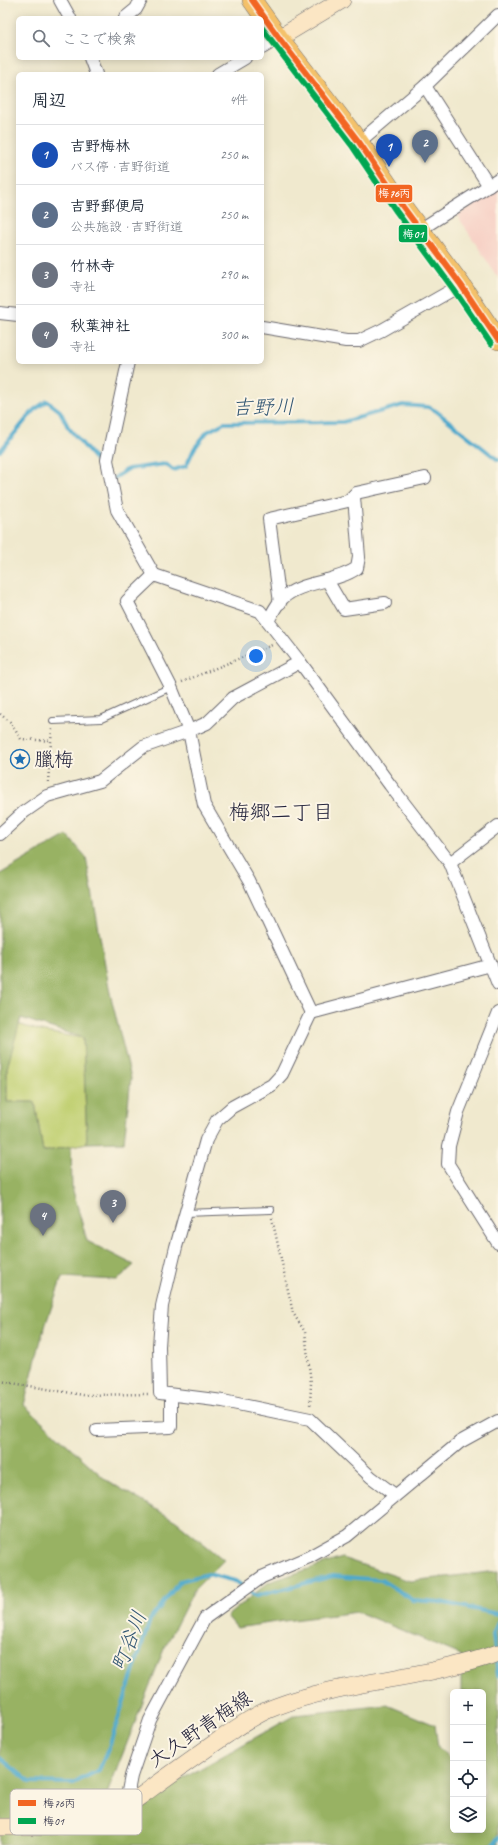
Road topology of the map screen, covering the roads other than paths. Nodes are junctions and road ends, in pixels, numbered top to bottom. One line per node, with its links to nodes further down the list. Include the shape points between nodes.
1 (60, 0): 5 (street)
2 (141, 0): 6 (street, via 136,9)
3 (252, 0): 7 (main road)
4 (342, 0): 10 (main road)
5 (69, 16)
6 (127, 16)
7 (263, 16)
8 (264, 17): 10 (main road)
9 (496, 22): 16 (street)
10 (279, 38): 11 (street); 17 (main road)
11 (264, 47)
12 (91, 60): 14 (street)
13 (242, 60): 15 (street)
14 (95, 72)
15 (221, 72)
16 (425, 86): 17 (street); 18 (street)
17 (359, 142): 19 (main road)
18 (493, 183): 19 (street)
19 (421, 229): 20 (main road)
20 (461, 285): 23 (street, via 359,341); 24 (main road)
21 (0, 313): 22 (street)
22 (16, 314)
23 (264, 327)
24 (498, 340)
25 (128, 364): 28 (street, via 106,460 117,510)
26 (425, 478): 27 (street, via 356,493)
27 (354, 497): 29 (street, via 359,562 357,568 350,573); 30 (street, via 348,501 269,519)
28 (154, 575): 32 (street, via 260,611); 34 (street, via 127,601)
29 (327, 580): 30 (street, via 302,587 283,598); 31 (street, via 344,609)
30 (280, 603): 32 (street)
31 (385, 603)
32 (268, 621): 33 (street)
33 (300, 662): 36 (street, via 233,698 207,723); 39 (street)
34 (171, 687): 35 (lane, via 101,719); 36 (street)
35 (53, 721)
36 (189, 731): 38 (street, via 144,747 100,781 47,796 24,812); 42 (street, via 204,805 249,881)
37 (498, 826): 39 (street)
38 (0, 834)
39 (450, 863): 40 (street)
40 (491, 965): 41 (street); 42 (street)
41 (498, 984)
42 (311, 1013): 45 (street, via 282,1074 272,1085 232,1107 217,1120 206,1140)
43 (498, 1013): 46 (street, via 458,1112 449,1146 448,1164)
44 (271, 1210): 45 (lane)
45 (185, 1213): 47 (street, via 162,1306 159,1346)
46 (498, 1243)
47 (165, 1394): 49 (street, via 172,1427); 50 (street, via 223,1401 310,1419 371,1477)
48 (498, 1421): 50 (street, via 460,1442)
49 (97, 1430)
50 (396, 1495): 52 (street, via 348,1536 309,1557 262,1577 205,1618 150,1720)
51 (493, 1655): 53 (main road, 大久野青梅線, via 420,1674 326,1691 273,1707 220,1738)
52 (128, 1789)
53 (142, 1795)
54 (0, 1827): 55 (main road, 大久野青梅線)
55 (10, 1827)

